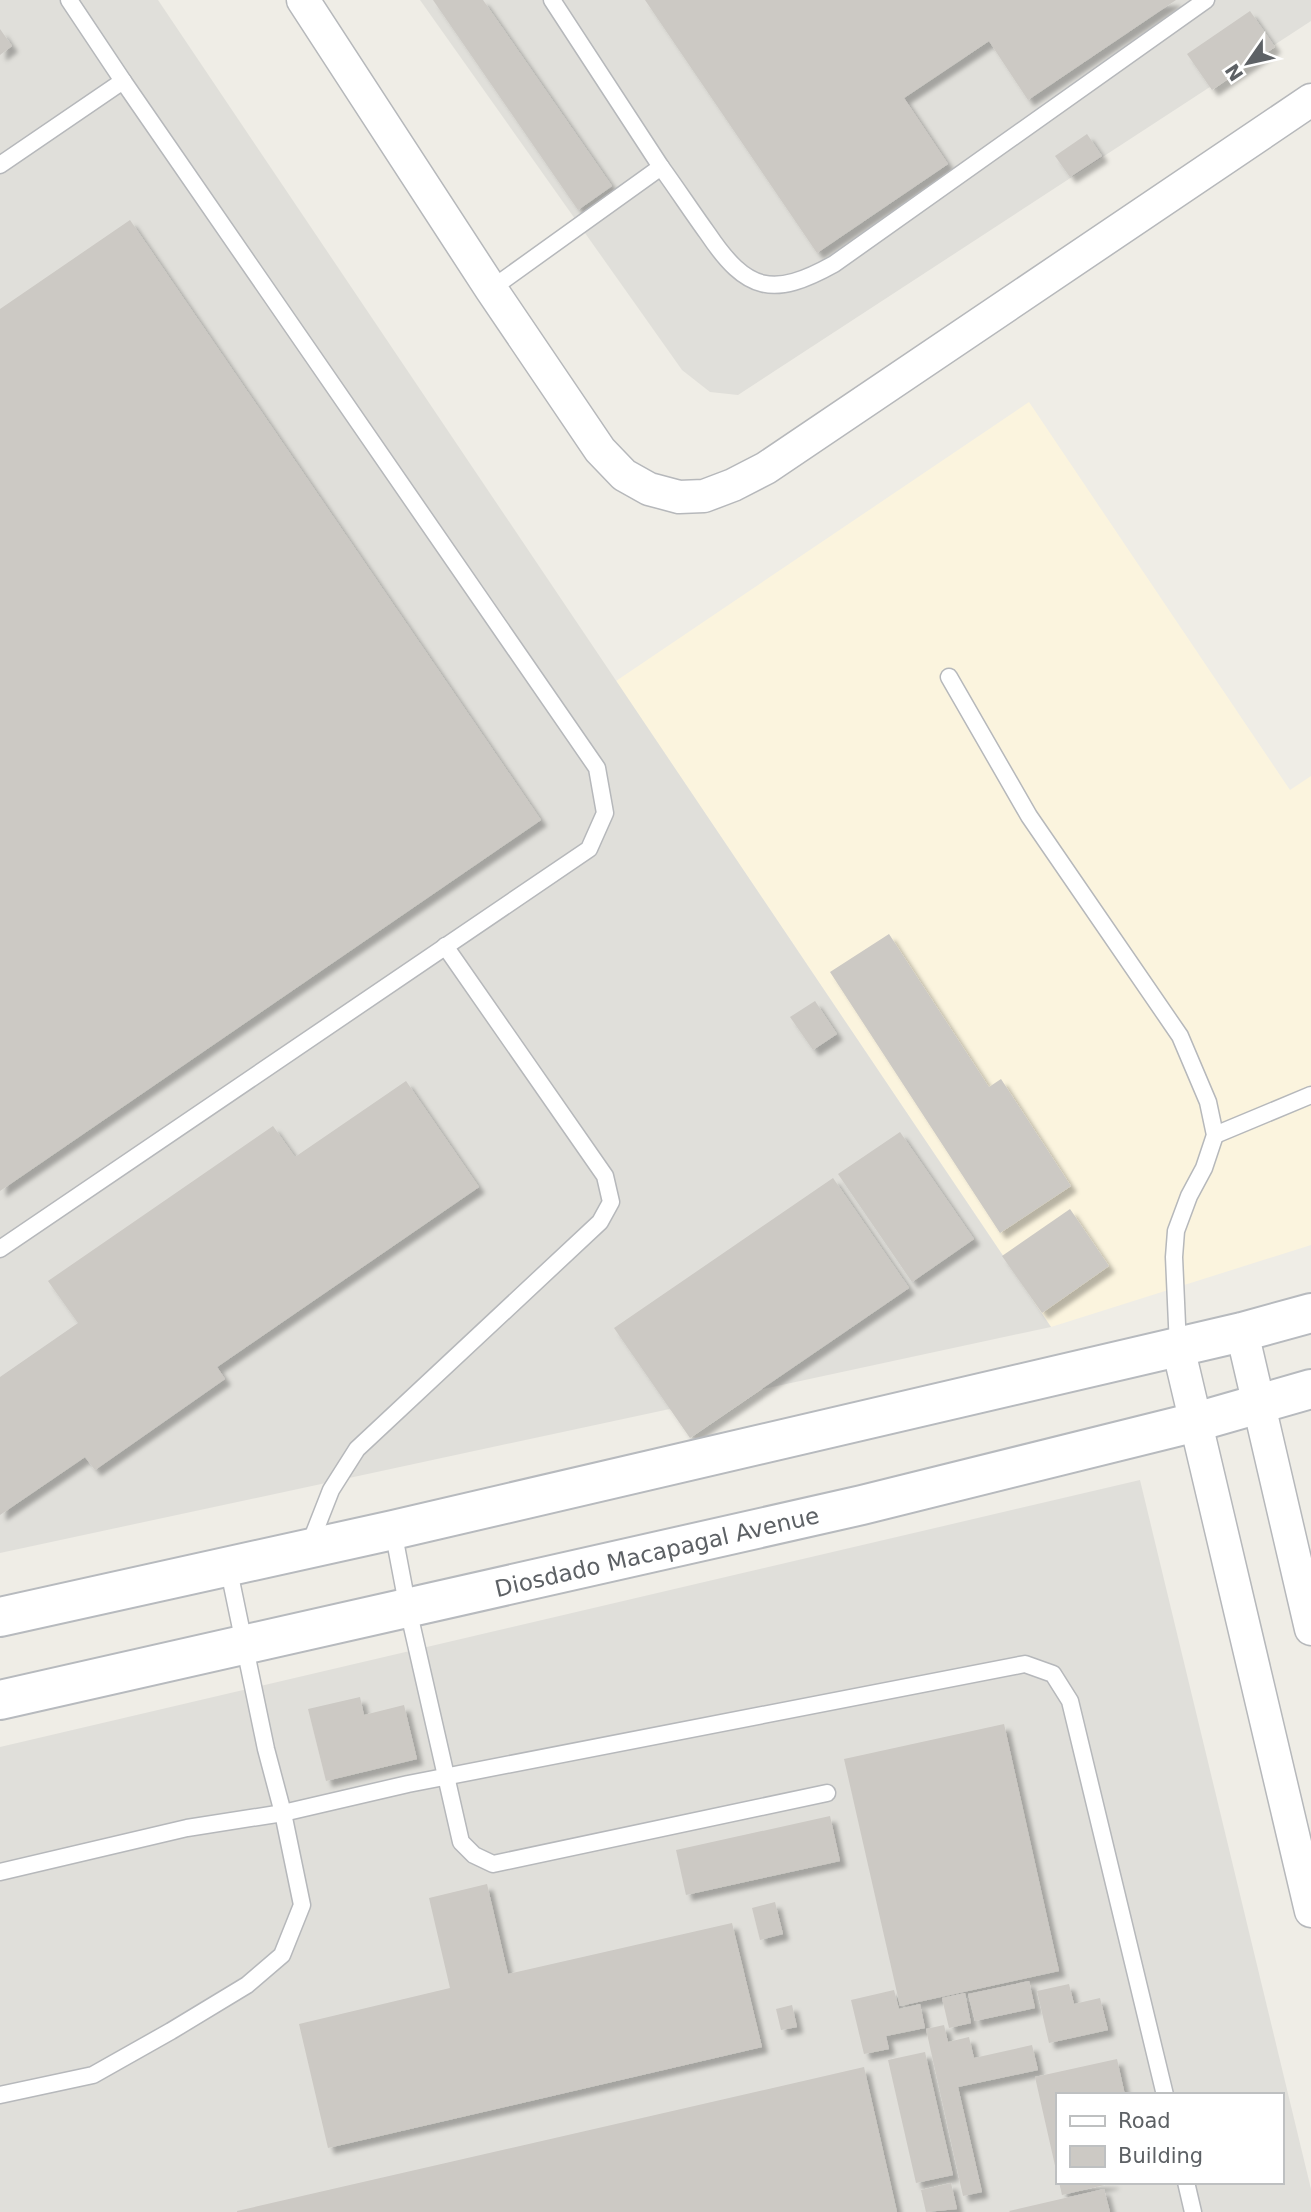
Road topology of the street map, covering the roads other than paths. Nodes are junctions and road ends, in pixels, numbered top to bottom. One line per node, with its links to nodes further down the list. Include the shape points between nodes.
1 (69, 0): 5 (lane)
2 (303, 0): 9 (street)
3 (552, 0): 8 (lane)
4 (1206, 0): 8 (lane, via 834,264 799,281 757,283 740,274 724,258)
5 (123, 81): 7 (lane); 11 (lane, via 597,768 605,813 589,849)
6 (1311, 100): 9 (street, via 811,439 766,468 704,496 679,497 649,489 624,475 600,450)
7 (0, 165)
8 (662, 167): 9 (lane)
9 (491, 289)
10 (949, 677): 13 (lane, via 1029,816 1180,1036 1208,1102)
11 (445, 946): 14 (lane); 22 (lane, via 605,1176 611,1202 600,1222 357,1449 331,1490)
12 (1311, 1095): 13 (lane)
13 (1215, 1135): 17 (lane, via 1176,1231)
14 (0, 1249)
15 (1311, 1313): 16 (main road)
16 (1242, 1332): 17 (main road); 19 (street)
17 (1178, 1347): 20 (street); 21 (main road)
18 (1311, 1389): 19 (main road, Diosdado Macapagal Avenue)
19 (1258, 1404): 20 (main road, Diosdado Macapagal Avenue); 26 (street)
20 (1196, 1422): 24 (main road, Diosdado Macapagal Avenue, via 862,1505); 33 (street)
21 (393, 1530): 22 (main road); 24 (lane)
22 (309, 1549): 23 (main road)
23 (228, 1566): 25 (main road); 27 (lane)
24 (408, 1609): 27 (main road, Diosdado Macapagal Avenue); 29 (lane)
25 (0, 1617)
26 (1311, 1629)
27 (246, 1643): 28 (main road, Diosdado Macapagal Avenue); 31 (lane)
28 (0, 1700)
29 (447, 1778): 30 (lane, via 461,1842 474,1856 493,1864); 31 (lane); 34 (lane, via 1026,1664 1053,1674 1070,1701)
30 (827, 1793)
31 (283, 1813): 32 (lane, via 187,1828); 35 (lane, via 302,1905 282,1955 247,1985 93,2075)
32 (0, 1872)
33 (1311, 1911)
34 (1165, 2093)
35 (0, 2095)
36 (1186, 2184): 37 (lane)
37 (1193, 2212)

